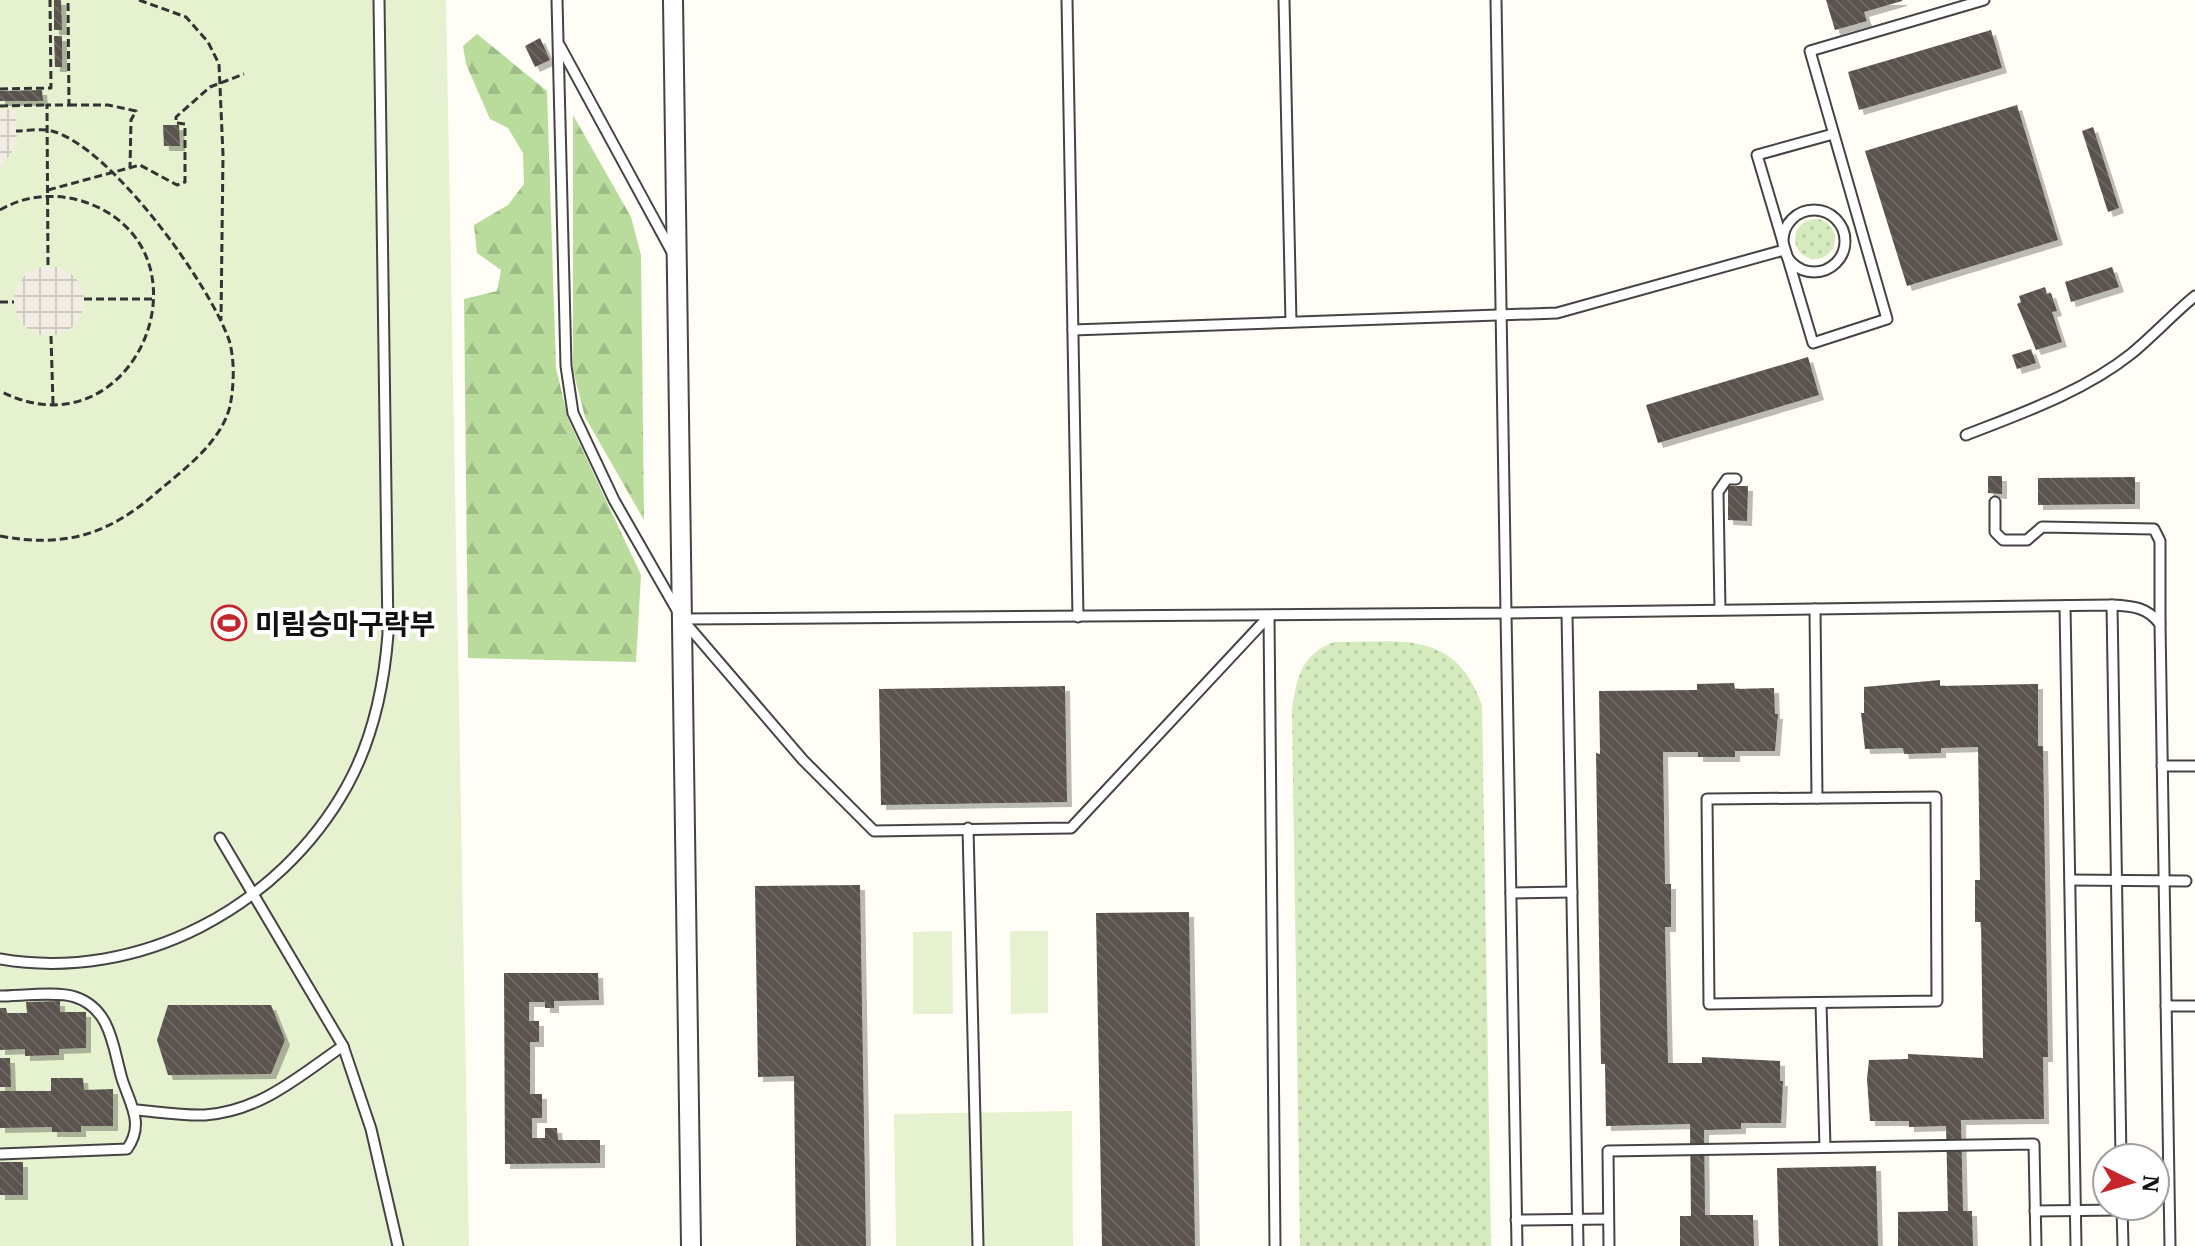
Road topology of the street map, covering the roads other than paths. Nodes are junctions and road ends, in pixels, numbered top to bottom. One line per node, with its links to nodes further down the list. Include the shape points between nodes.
1 (379, 0): 42 (lane, via 385,665 372,726 348,784 314,836)
2 (557, 0): 8 (lane)
3 (673, 0): 13 (street)
4 (1067, 0): 17 (lane)
5 (1284, 0): 16 (lane)
6 (1496, 0): 15 (lane)
7 (1984, 0): 9 (lane, via 1810,51)
8 (558, 43): 13 (lane); 29 (lane, via 566,366 573,413 614,500)
9 (1833, 134): 10 (lane); 12 (lane, via 1757,155)
10 (1859, 224): 11 (lane); 12 (lane, via 1887,319 1813,343)
11 (1844, 230): 12 (lane, via 1836,218 1811,209 1788,223); 12 (lane, via 1841,257 1817,272 1791,262)
12 (1784, 250): 15 (lane, via 1583,307)
13 (677, 261): 29 (street)
14 (2195, 296): 18 (lane, via 2130,355 2044,404)
15 (1504, 315): 16 (lane); 25 (lane)
16 (1291, 322): 17 (lane)
17 (1073, 330): 28 (lane)
18 (1966, 435)
19 (1736, 479): 24 (lane, via 1727,479 1718,492)
20 (1995, 502): 30 (lane, via 1995,532 2003,540 2027,540 2042,527 2154,529 2160,541)
21 (2112, 605): 22 (lane); 30 (lane, via 2135,606 2152,613); 37 (lane)
22 (2065, 606): 23 (lane); 36 (lane)
23 (1815, 609): 24 (lane); 33 (lane)
24 (1720, 610): 26 (lane)
25 (1506, 613): 26 (lane); 27 (lane); 41 (lane)
26 (1567, 613): 40 (lane)
27 (1269, 616): 28 (lane); 34 (lane, via 1071,828); 63 (lane)
28 (1078, 617): 29 (lane)
29 (682, 619): 34 (lane, via 803,760 874,831); 61 (street)
30 (2160, 624): 31 (lane)
31 (2162, 766): 32 (lane); 38 (lane)
32 (2195, 766)
33 (1817, 798): 45 (lane, via 1707,799 1709,1004); 45 (lane, via 1936,797 1937,1001)
34 (968, 828): 62 (lane)
35 (220, 838): 42 (lane)
36 (2070, 880): 37 (lane); 55 (lane)
37 (2117, 880): 38 (lane); 50 (lane)
38 (2164, 881): 39 (lane); 46 (lane)
39 (2186, 881)
40 (1572, 892): 41 (lane); 56 (lane)
41 (1511, 893): 58 (lane)
42 (254, 894): 43 (lane, via 192,932 133,953 72,963); 48 (lane)
43 (0, 959)
44 (0, 996): 49 (lane, via 75,997 101,1017)
45 (1821, 1003): 51 (lane)
46 (2166, 1006): 47 (lane); 70 (lane)
47 (2195, 1006)
48 (343, 1046): 49 (lane, via 249,1106 203,1115); 60 (lane, via 371,1129)
49 (136, 1110): 52 (lane, via 134,1140 127,1149)
50 (2121, 1142)
51 (1825, 1147): 54 (lane, via 2034,1144); 57 (lane, via 1608,1151)
52 (0, 1154)
53 (2091, 1210): 55 (lane)
54 (2035, 1211): 55 (lane); 67 (lane)
55 (2075, 1211): 68 (lane)
56 (1578, 1219): 57 (lane); 58 (lane); 65 (lane)
57 (1608, 1219): 66 (lane)
58 (1516, 1220): 64 (lane)
59 (2122, 1222): 69 (lane)
60 (398, 1246)
61 (691, 1246)
62 (978, 1246)
63 (1275, 1246)
64 (1517, 1246)
65 (1578, 1246)
66 (1609, 1246)
67 (2036, 1246)
68 (2076, 1246)
69 (2123, 1246)
70 (2170, 1246)

